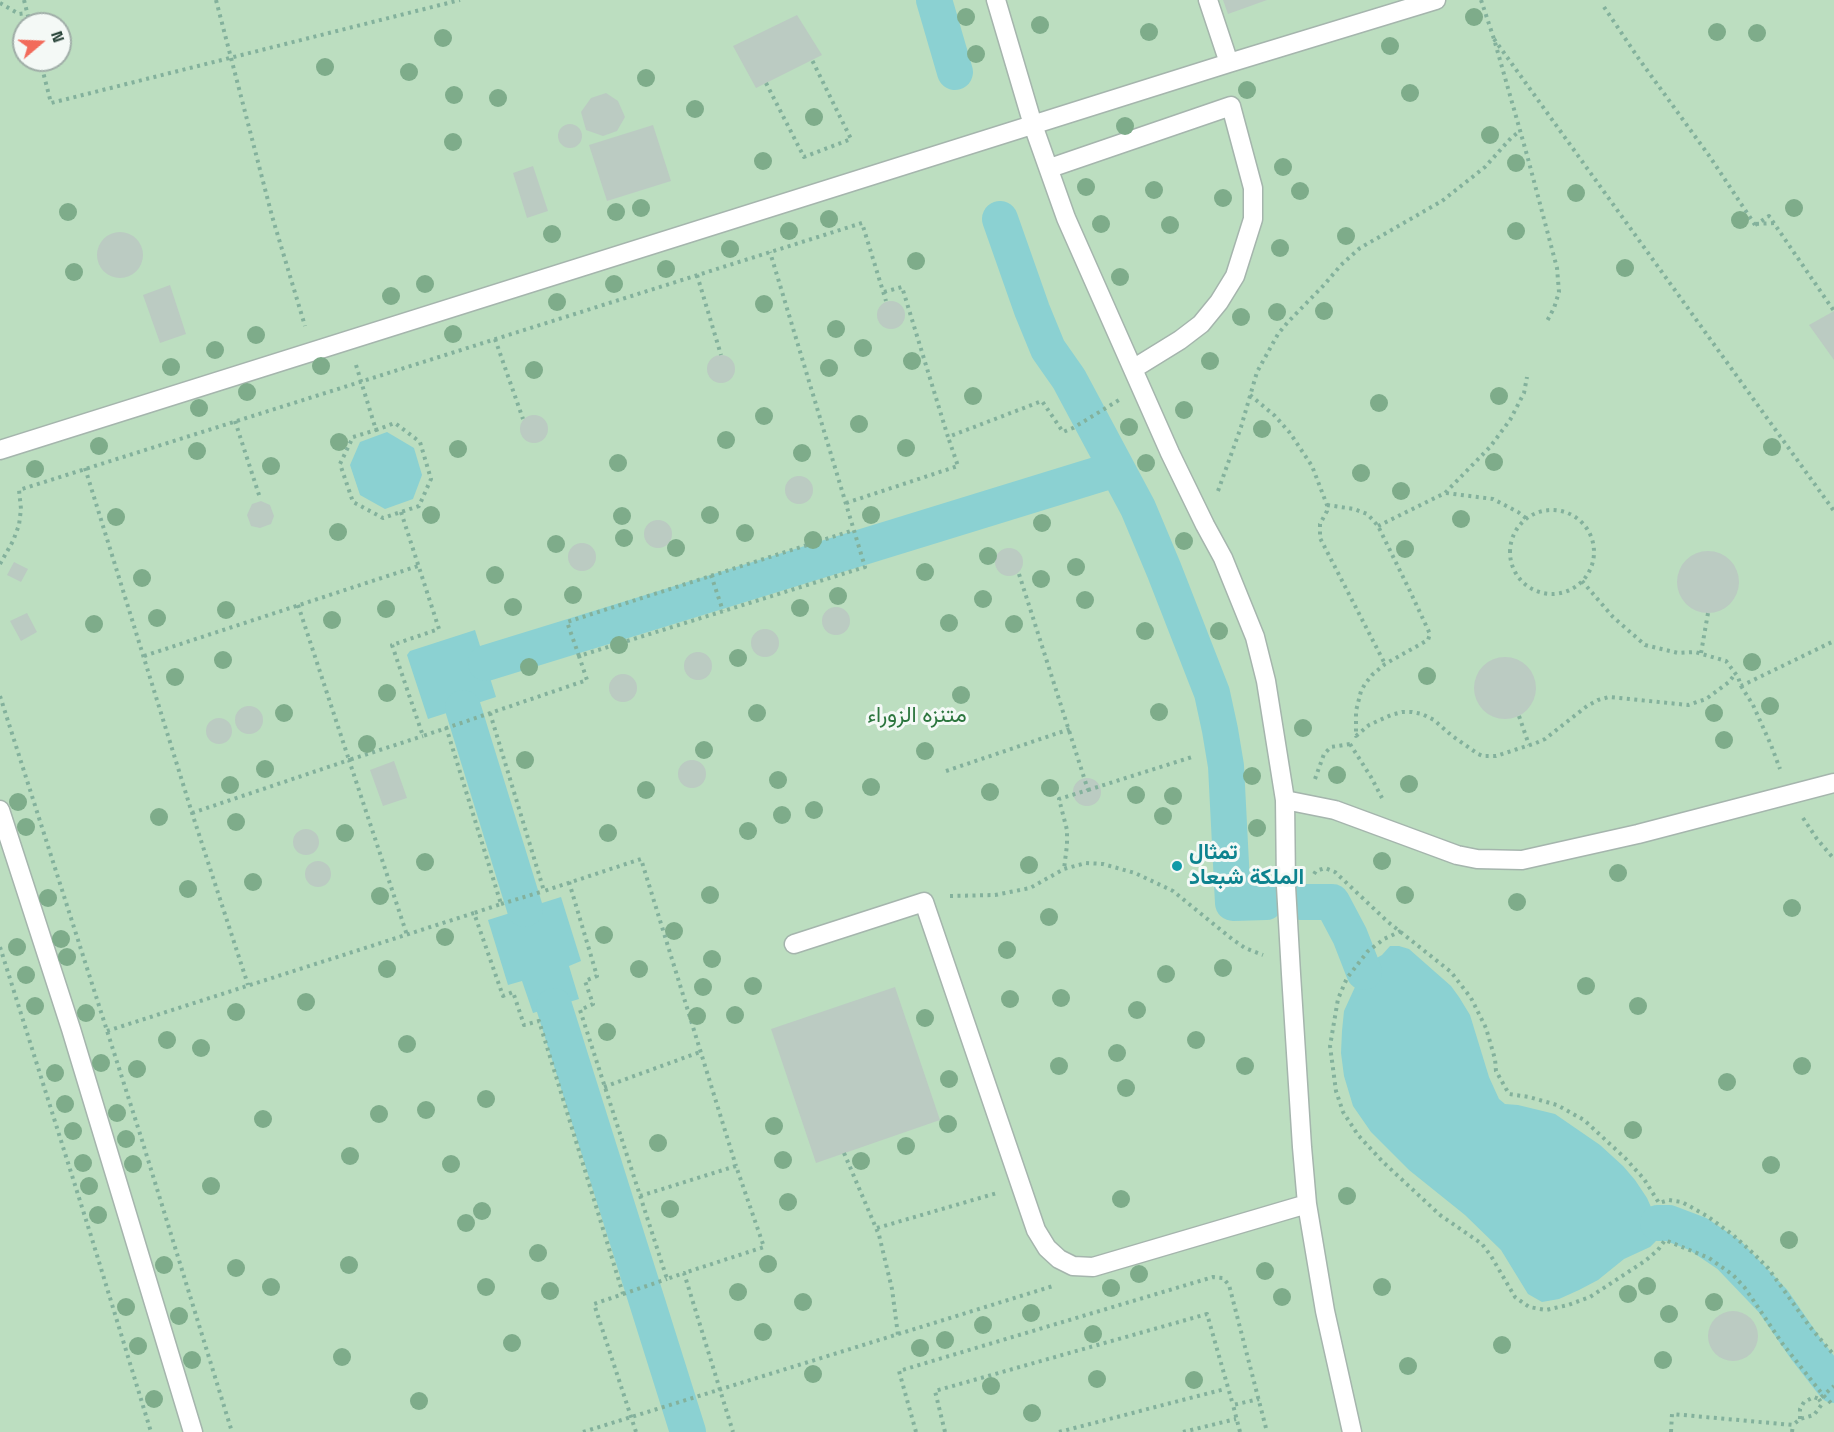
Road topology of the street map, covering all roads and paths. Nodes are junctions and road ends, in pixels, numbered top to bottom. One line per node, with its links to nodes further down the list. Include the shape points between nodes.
1 (216, 0): 11 (path)
2 (460, 0): 11 (path)
3 (996, 0): 16 (street)
4 (1208, 0): 13 (street)
5 (1436, 0): 13 (street)
6 (1481, 0): 10 (path)
7 (0, 3): 9 (path)
8 (1604, 7): 20 (path)
9 (16, 12)
10 (1494, 39): 17 (path); 46 (path)
11 (231, 57): 14 (path, via 51,103); 29 (path, via 272,216)
12 (812, 60): 15 (path, via 851,139 804,157)
13 (1229, 63): 16 (street)
14 (43, 72)
15 (766, 83)
16 (1033, 125): 18 (street); 28 (street)
17 (1520, 131): 26 (path, via 1559,282 1554,308); 34 (path, via 1461,187 1421,215 1371,240 1341,265 1278,334 1257,372)
18 (1050, 168): 31 (street, via 1066,218); 31 (street, via 1231,106 1253,188 1252,219 1235,276 1201,324)
19 (1776, 223): 20 (path)
20 (1755, 225): 25 (path, via 1769,216)
21 (770, 252): 22 (path); 23 (path, via 862,223); 44 (path)
22 (697, 275): 27 (path); 30 (path)
23 (884, 292): 24 (path); 39 (path, via 902,287)
24 (886, 301)
25 (1834, 311)
26 (1546, 323)
27 (495, 339): 33 (path); 36 (path)
28 (349, 341): 29 (street); 33 (path)
29 (313, 352): 40 (street)
30 (722, 355)
31 (1132, 369): 49 (street)
32 (1527, 377): 42 (path, via 1524,393 1510,420 1490,447)
33 (361, 381): 37 (path); 38 (path)
34 (1250, 395): 45 (path, via 1275,416 1306,455); 49 (path)
35 (1100, 412): 39 (path, via 1063,432 1042,400)
36 (523, 419)
37 (235, 421): 41 (path); 43 (path)
38 (376, 430): 47 (path, via 395,423 420,442 431,479 419,506); 47 (path, via 353,437 340,464 353,502 383,518)
39 (948, 437): 44 (path, via 958,466)
40 (0, 450)
41 (85, 468): 52 (path, via 19,490 19,525); 62 (path)
42 (1445, 493): 48 (path, via 1493,499); 50 (path)
43 (260, 498)
44 (846, 503): 51 (path)
45 (1327, 505): 50 (path, via 1361,512); 64 (path, via 1320,538)
46 (1834, 511)
47 (401, 512): 53 (path)
48 (1527, 519): 56 (path, via 1555,510 1570,514 1584,525 1594,548); 56 (path, via 1516,530 1510,549 1512,566 1523,583 1539,592 1557,594)
49 (1205, 525): 80 (street, via 1255,637)
50 (1378, 526): 64 (path, via 1430,634 1428,640)
51 (854, 530): 55 (path); 58 (path, via 865,567)
52 (0, 564)
53 (418, 566): 57 (path); 71 (path, via 439,629 392,645)
54 (1019, 574): 70 (path)
55 (712, 577): 58 (path); 63 (path, via 567,622)
56 (1582, 581): 61 (path, via 1613,617 1645,645 1672,652)
57 (298, 605): 62 (path); 76 (path)
58 (723, 611): 63 (path)
59 (1708, 613): 61 (path)
60 (1834, 641): 65 (path, via 1741,686)
61 (1701, 653): 65 (path, via 1725,662)
62 (144, 656): 83 (path)
63 (579, 656): 67 (path, via 587,680)
64 (1385, 664): 72 (path, via 1361,691)
65 (1735, 674): 74 (path, via 1706,699 1688,705 1609,697 1598,700 1545,739)
66 (0, 696): 98 (path)
67 (490, 713): 69 (path); 88 (path)
68 (1519, 716): 74 (path)
69 (446, 728): 71 (path); 90 (path)
70 (1070, 729): 77 (path); 79 (path)
71 (423, 736): 76 (path)
72 (1356, 736): 73 (path); 74 (path, via 1369,724 1412,712 1434,720 1483,756)
73 (1350, 744): 81 (path, via 1331,747 1324,754 1313,788); 84 (path, via 1380,795 1387,817)
74 (1529, 746)
75 (1192, 757): 79 (path)
76 (350, 760): 83 (path); 93 (path)
77 (946, 771)
78 (1834, 783): 84 (street, via 1522,860 1457,855)
79 (1088, 789): 85 (path, via 1059,800 1067,830)
80 (1285, 800): 81 (street); 87 (street)
81 (1313, 806): 84 (street)
82 (0, 810): 126 (street)
83 (192, 813): 97 (path)
84 (1385, 828)
85 (1064, 869): 89 (path, via 1030,888); 96 (path, via 1086,863 1103,864 1148,879 1173,891 1238,943)
86 (569, 882): 88 (path); 99 (path, via 641,859); 100 (path, via 597,976 585,981 593,1004 580,1010)
87 (1286, 886): 92 (path, via 1307,886 1316,871 1325,868 1335,872); 96 (street)
88 (544, 891): 90 (path)
89 (924, 902): 94 (street); 103 (street)
90 (501, 904): 91 (path)
91 (474, 913): 93 (path); 110 (path, via 503,996 513,992 524,1025 539,1021)
92 (1401, 931): 112 (path, via 1451,972 1466,990 1486,1028 1496,1071 1509,1094 1557,1105 1584,1120 1644,1179 1659,1203 1682,1202 1733,1235 1767,1268); 116 (path, via 1376,944 1347,978 1338,999 1330,1046 1336,1090 1343,1112 1358,1135 1440,1215 1482,1244 1515,1297 1529,1307 1546,1310 1590,1297 1645,1262 1665,1240 1709,1258 1733,1275 1782,1344)
93 (407, 935): 97 (path)
94 (794, 944)
95 (0, 947): 125 (path)
96 (1291, 974): 105 (street)
97 (248, 985): 98 (path)
98 (107, 1031): 127 (path)
99 (700, 1053): 100 (path); 102 (path)
100 (604, 1087): 104 (path)
101 (844, 1153): 106 (path)
102 (736, 1166): 104 (path); 108 (path, via 764,1247)
103 (1021, 1186): 106 (path); 107 (street, via 1036,1230 1047,1248 1073,1266)
104 (640, 1196): 109 (path)
105 (1307, 1204): 107 (street); 137 (street, via 1325,1311)
106 (877, 1228): 111 (path)
107 (1093, 1267): 111 (path, via 1072,1281)
108 (684, 1273): 109 (path); 115 (path)
109 (667, 1279): 110 (path)
110 (625, 1293): 121 (path, via 594,1304)
111 (898, 1335): 115 (path)
112 (1834, 1355)
113 (1834, 1386): 116 (path)
114 (1225, 1389): 133 (path)
115 (719, 1390): 121 (path); 130 (path)
116 (1825, 1394): 118 (path); 120 (path)
117 (1259, 1399): 119 (path); 131 (path, via 1229,1285 1223,1278 1213,1276 899,1371); 136 (path)
118 (1819, 1399): 123 (path, via 1821,1404 1814,1415); 123 (path, via 1804,1402)
119 (1233, 1405): 122 (path); 132 (path, via 1208,1314 935,1391)
120 (1834, 1406)
121 (631, 1418): 128 (path); 129 (path)
122 (1236, 1419): 134 (path); 135 (path)
123 (1800, 1419): 124 (path)
124 (1792, 1425): 138 (path, via 1672,1414); 139 (path)
125 (151, 1432)
126 (193, 1432)
127 (232, 1432)
128 (584, 1432)
129 (636, 1432)
130 (733, 1432)
131 (916, 1432)
132 (945, 1432)
133 (1059, 1432)
134 (1183, 1432)
135 (1240, 1432)
136 (1267, 1432)
137 (1352, 1432)
138 (1671, 1432)
139 (1792, 1432)

